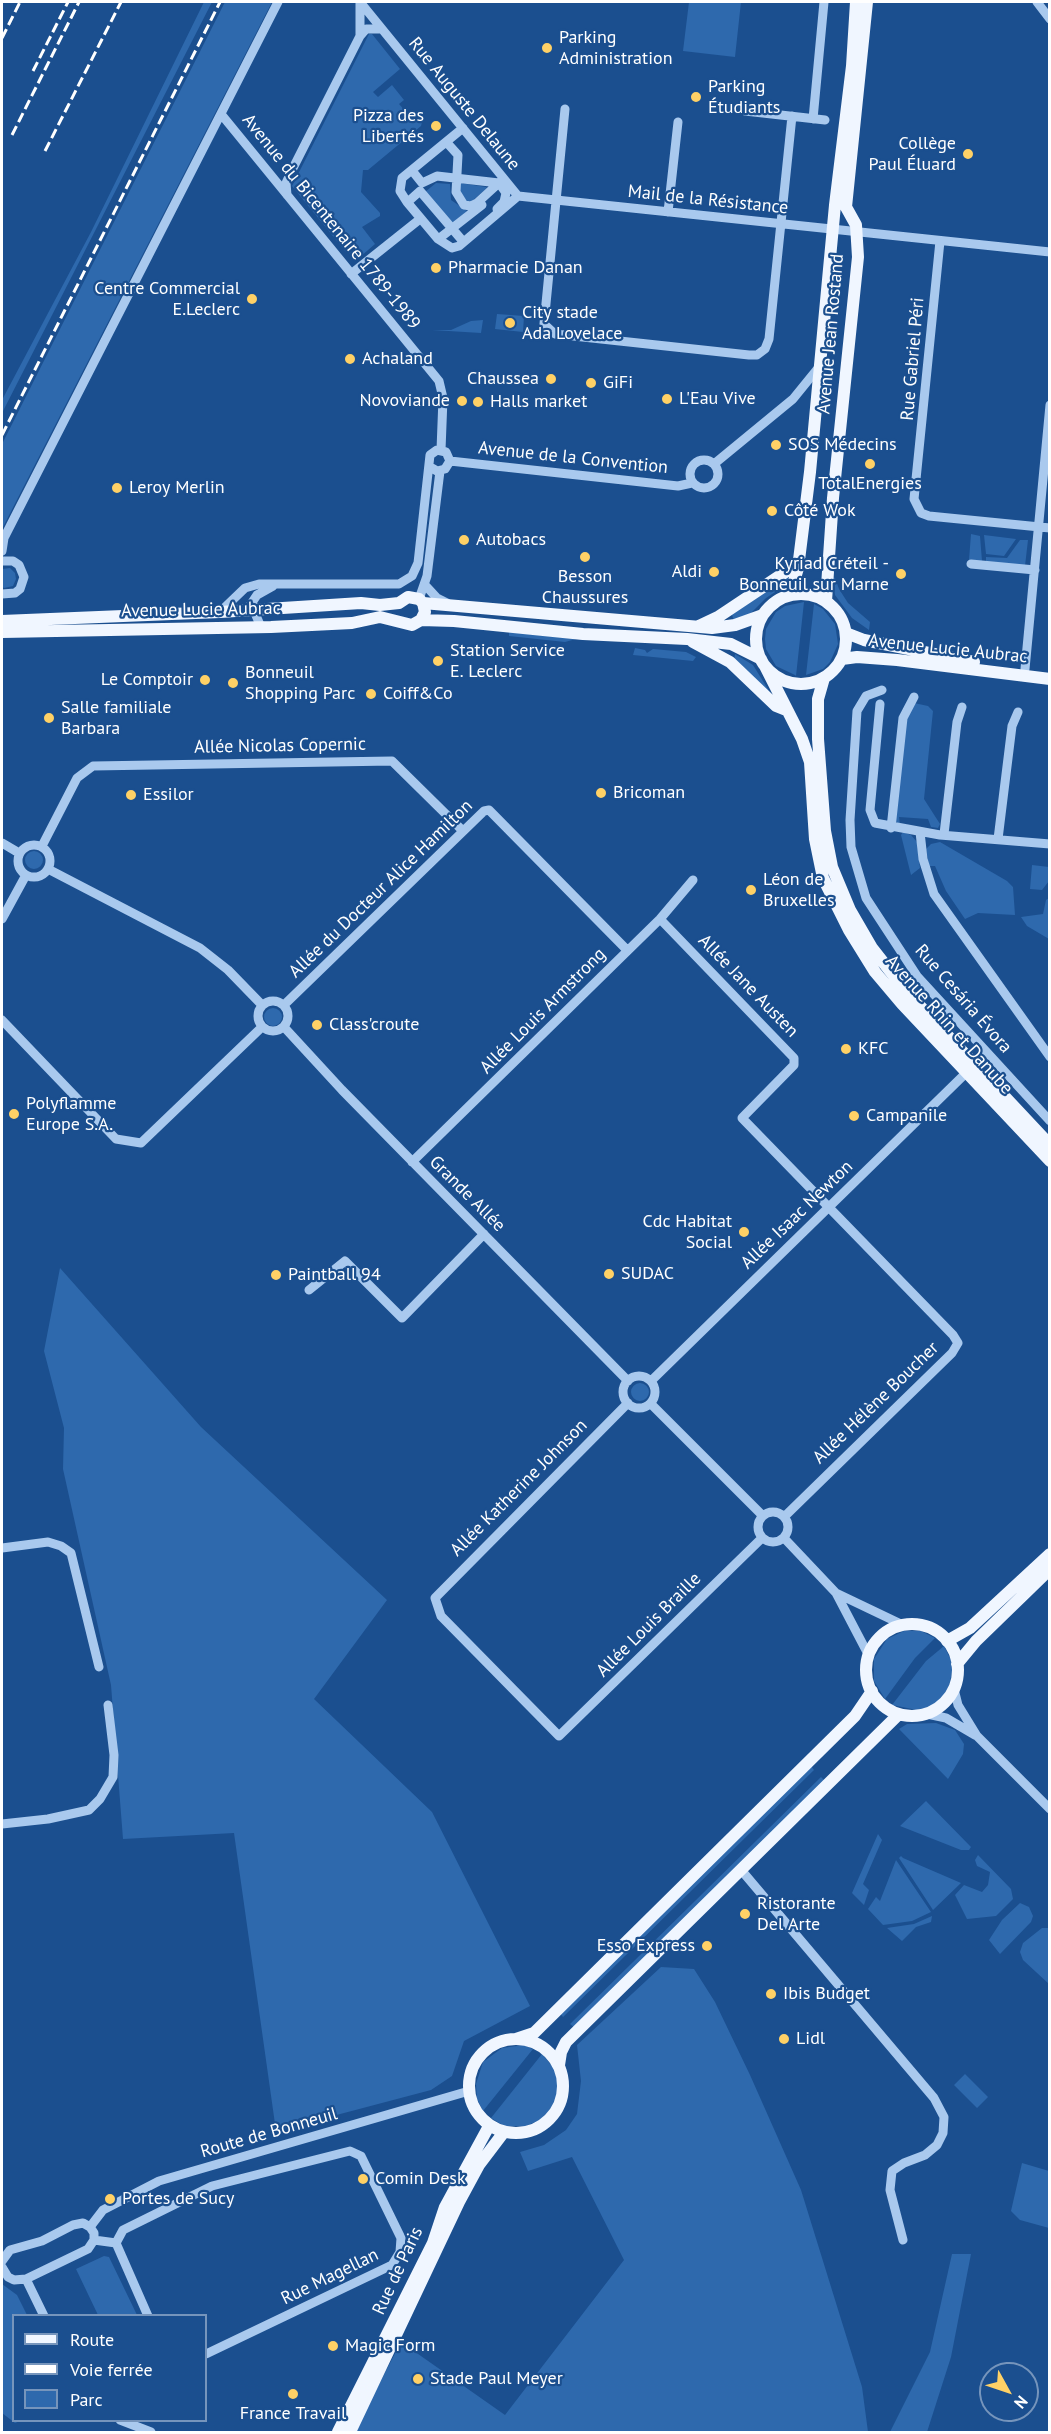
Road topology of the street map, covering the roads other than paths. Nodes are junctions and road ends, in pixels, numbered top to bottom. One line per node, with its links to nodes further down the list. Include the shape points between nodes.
1 (278, 2): 12 (street)
2 (360, 2): 8 (street, Rue Auguste Delaune); 9 (street)
3 (824, 2): 14 (street)
4 (856, 2): 34 (main road, Avenue Jean Rostand)
5 (867, 2): 35 (main road, Avenue Jean Rostand, via 846,207)
6 (1037, 2): 7 (street)
7 (1050, 19)
8 (382, 29): 9 (street, via 366,29); 17 (street, Rue Auguste Delaune)
9 (360, 36): 20 (street)
10 (565, 110): 28 (street)
11 (745, 111): 13 (street)
12 (222, 114): 19 (street, Avenue du Bicentenaire 1789-1989); 51 (street, via 4,537)
13 (792, 117): 14 (street); 32 (street)
14 (813, 119): 15 (street)
15 (825, 120)
16 (678, 122): 30 (street)
17 (463, 128): 26 (street, Rue Auguste Delaune); 31 (street, via 399,184 402,196)
18 (449, 145): 22 (street, via 458,155)
19 (267, 170): 20 (street, via 281,176); 25 (street, Avenue du Bicentenaire 1789-1989)
20 (291, 172): 25 (street, via 286,183)
21 (414, 173): 24 (street)
22 (457, 177): 23 (street); 23 (street, via 458,199 464,205 471,206); 24 (street, via 437,176)
23 (500, 185): 29 (street); 29 (street, via 506,193 504,201 496,207)
24 (421, 187): 27 (street); 33 (street)
25 (287, 195): 40 (street, Avenue du Bicentenaire 1789-1989)
26 (518, 196): 28 (street, Rue Auguste Delaune); 31 (street, via 459,246 446,245)
27 (410, 200)
28 (556, 201): 30 (street, Mail de la Résistance); 32 (street, via 543,317 549,330 555,334 749,355 765,349 769,339)
29 (494, 204): 33 (street)
30 (668, 212): 32 (street, Mail de la Résistance)
31 (420, 219): 40 (street)
32 (779, 224): 34 (street, Mail de la Résistance)
33 (451, 230): 36 (street); 37 (street)
34 (834, 231): 35 (street, Mail de la Résistance); 41 (main road, Avenue Jean Rostand)
35 (857, 233): 38 (street, Mail de la Résistance); 61 (main road, Avenue Jean Rostand, via 858,257)
36 (441, 237)
37 (461, 239)
38 (940, 241): 39 (street, Mail de la Résistance); 49 (street, Rue Gabriel Péri, via 914,498 921,513)
39 (1050, 252)
40 (351, 274): 43 (street, Avenue du Bicentenaire 1789-1989, via 439,381 443,398)
41 (820, 365): 45 (street, via 799,393); 53 (main road, Avenue Jean Rostand)
42 (1050, 405): 49 (street)
43 (441, 450): 44 (street); 46 (street, via 430,455)
44 (450, 461): 47 (street); 48 (street, Avenue de la Convention, via 678,486)
45 (714, 464): 48 (street, via 707,460 695,463 689,474); 48 (street, via 718,477 714,484 702,489)
46 (430, 467): 47 (street); 56 (street, via 418,563 412,576 399,584)
47 (440, 471): 57 (street)
48 (692, 483)
49 (1037, 527): 50 (street); 55 (street)
50 (1050, 528)
51 (2, 551)
52 (2, 561): 58 (street, via 19,565 24,577 15,594)
53 (799, 563): 59 (main road, Avenue Jean Rostand); 70 (main road)
54 (971, 564): 55 (street)
55 (1035, 570): 77 (street)
56 (278, 584): 64 (street, via 256,595); 65 (street, via 245,588)
57 (425, 585): 60 (street); 63 (street, via 437,598)
58 (2, 594)
59 (790, 595): 61 (main road, via 810,594); 66 (main road, via 779,599)
60 (421, 601): 62 (main road, Avenue Lucie Aubrac, via 408,597); 63 (main road, Avenue Lucie Aubrac); 67 (main road, via 425,612)
61 (826, 601): 73 (main road, via 843,621)
62 (399, 603): 64 (main road, Avenue Lucie Aubrac); 69 (main road, via 397,614)
63 (455, 606): 70 (main road, Avenue Lucie Aubrac)
64 (252, 610): 65 (main road, Avenue Lucie Aubrac); 71 (street)
65 (220, 612): 68 (main road, Avenue Lucie Aubrac)
66 (763, 615): 70 (main road, Avenue Lucie Aubrac, via 730,626); 76 (main road, via 756,635)
67 (421, 620): 69 (main road, Avenue Lucie Aubrac, via 412,625); 74 (main road, Avenue Lucie Aubrac)
68 (2, 621)
69 (401, 621): 71 (main road, Avenue Lucie Aubrac, via 380,617 352,623)
70 (698, 626)
71 (261, 627): 72 (main road, Avenue Lucie Aubrac)
72 (2, 632)
73 (846, 633): 75 (main road); 77 (main road, Avenue Lucie Aubrac, via 962,660)
74 (687, 639): 76 (main road, Avenue Lucie Aubrac, via 726,643); 85 (main road, via 730,662 776,706)
75 (842, 659): 79 (main road); 80 (main road, Avenue Lucie Aubrac, via 897,660)
76 (763, 662): 79 (main road, via 781,679 794,684); 85 (main road, Avenue Rhin et Danube)
77 (1025, 669): 78 (main road, Avenue Lucie Aubrac)
78 (1050, 672)
79 (824, 678): 110 (main road, Avenue Rhin et Danube, via 818,717 825,831 832,867 850,909 872,948 905,990)
80 (1050, 679)
81 (882, 690): 109 (street, Rue Cesária Évora, via 866,696 856,711 851,847 866,898 917,976)
82 (914, 697): 87 (street, via 903,718)
83 (880, 704): 87 (street, via 870,810 875,823)
84 (963, 707): 90 (street, via 957,722)
85 (786, 710): 108 (main road, Avenue Rhin et Danube, via 810,762 815,839 823,878 875,972)
86 (1018, 712): 91 (street, via 1012,726)
87 (891, 828): 89 (street)
88 (463, 831): 94 (street, Allée Nicolas Copernic, via 392,761 93,765 77,778); 101 (street, Allée du Docteur Alice Hamilton, via 484,811 492,812); 103 (street, Allée du Docteur Alice Hamilton)
89 (920, 832): 90 (street); 107 (street, via 923,859 934,894)
90 (944, 834): 91 (street)
91 (998, 839): 93 (street)
92 (2, 843): 95 (street)
93 (1050, 844)
94 (42, 846): 95 (street, via 29,845); 96 (street, via 49,856)
95 (19, 853): 97 (street, via 18,865)
96 (48, 868): 97 (street, via 38,876); 102 (street, via 200,948)
97 (26, 875): 99 (street)
98 (693, 880): 100 (street, Allée Louis Armstrong)
99 (2, 919)
100 (660, 919): 101 (street, Allée Louis Armstrong); 113 (street, Allée Jane Austen, via 794,1058 794,1065 742,1118)
101 (627, 950): 112 (street, Allée Louis Armstrong)
102 (262, 1005): 103 (street, via 273,1000); 105 (street, via 258,1016)
103 (284, 1005): 106 (street, via 289,1016)
104 (2, 1020): 105 (street, via 116,1139 141,1143)
105 (262, 1027): 106 (street, via 273,1032)
106 (284, 1027): 112 (street, Grande Allée)
107 (1050, 1057)
108 (966, 1073): 111 (main road, Avenue Rhin et Danube); 113 (street, Allée Isaac Newton)
109 (1050, 1121)
110 (1050, 1145)
111 (1050, 1161)
112 (412, 1162): 114 (street, Grande Allée)
113 (828, 1208): 117 (street, Allée Isaac Newton); 121 (street, Allée Hélène Boucher, via 958,1343)
114 (484, 1234): 115 (street, via 402,1318 345,1262); 116 (street, Grande Allée)
115 (309, 1290)
116 (628, 1381): 117 (street, via 639,1376); 118 (street, via 624,1392)
117 (651, 1381): 119 (street, via 656,1392)
118 (628, 1404): 119 (street, via 639,1408); 138 (street, Allée Katherine Johnson, via 435,1598 441,1616)
119 (651, 1404): 120 (street)
120 (763, 1516): 121 (street, via 773,1512); 122 (street, via 758,1527)
121 (784, 1517): 123 (street, via 788,1527)
122 (762, 1538): 123 (street, via 773,1542); 138 (street, Allée Louis Braille)
123 (784, 1538): 127 (street)
124 (2, 1548): 132 (street, via 48,1542 71,1553)
125 (1050, 1554): 129 (main road, via 970,1628)
126 (1050, 1569): 131 (main road)
127 (836, 1593): 128 (street); 130 (street)
128 (903, 1625): 129 (main road, via 933,1629); 130 (main road, via 876,1642)
129 (947, 1641): 131 (main road)
130 (869, 1656): 134 (main road, via 867,1679)
131 (957, 1664): 133 (main road)
132 (99, 1667)
133 (954, 1689): 137 (main road, via 947,1700); 139 (street, via 958,1705)
134 (872, 1691): 136 (main road, via 884,1707); 143 (main road, via 855,1716 534,2033)
135 (108, 1705): 141 (street, via 113,1777 100,1799 89,1810)
136 (899, 1714): 137 (main road); 142 (main road)
137 (927, 1714): 139 (street, via 946,1718)
138 (559, 1736)
139 (977, 1736): 140 (street)
140 (1050, 1809)
141 (2, 1824)
142 (742, 1871): 144 (main road, via 566,2042); 150 (street, via 934,2098 944,2117 944,2133 937,2145 926,2155 892,2171 890,2190)
143 (516, 2039): 144 (main road, via 542,2046); 145 (main road, via 504,2040 484,2051 470,2074)
144 (558, 2065): 147 (main road, via 563,2091 553,2116 531,2132)
145 (469, 2091): 146 (main road, via 476,2112); 148 (street, Route de Bonneuil, via 159,2181 109,2206)
146 (489, 2126): 147 (main road); 160 (main road, Rue de Paris, via 445,2207 433,2243)
147 (504, 2132): 161 (main road, Rue de Paris, via 479,2165 459,2202)
148 (90, 2227): 149 (street); 152 (street, via 82,2223 73,2225 42,2241 10,2250)
149 (94, 2240): 151 (street); 154 (street, via 88,2249)
150 (903, 2240)
151 (116, 2243): 156 (street); 157 (street, Rue Magellan, via 123,2230 212,2186 350,2151 361,2156 401,2238 400,2252 392,2265)
152 (2, 2260)
153 (2, 2267): 154 (street, via 14,2280)
154 (26, 2279): 155 (street)
155 (43, 2314)
156 (147, 2314)
157 (207, 2354)
158 (123, 2422): 159 (street)
159 (151, 2433)
160 (338, 2433)
161 (350, 2433)

